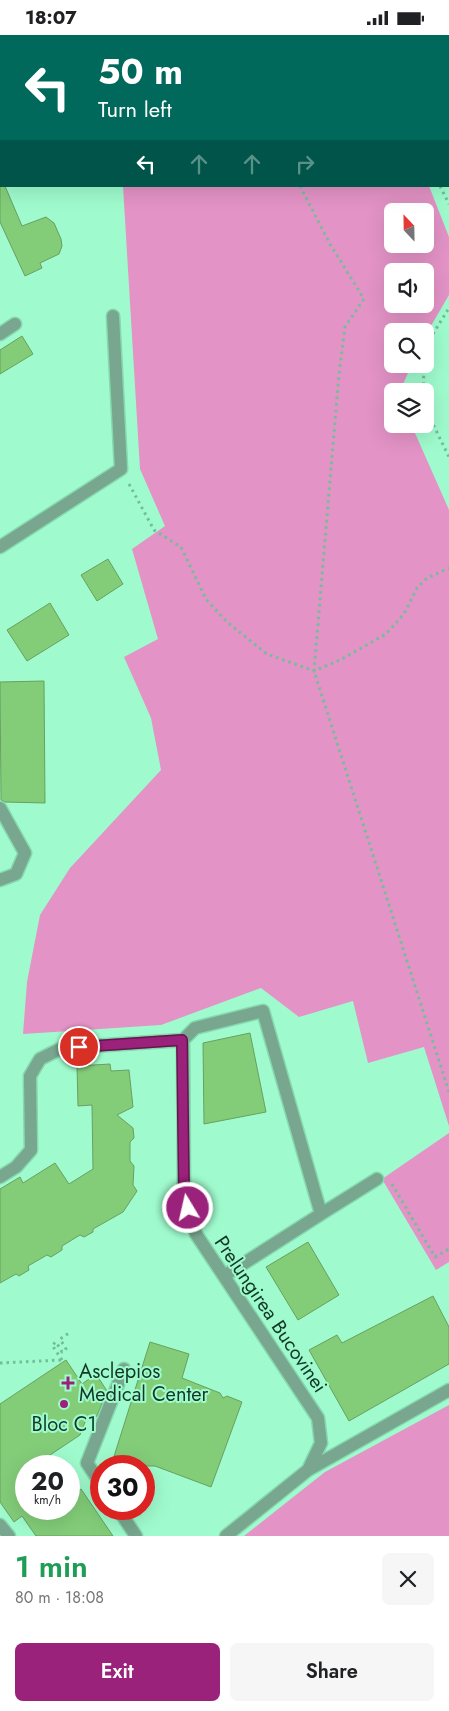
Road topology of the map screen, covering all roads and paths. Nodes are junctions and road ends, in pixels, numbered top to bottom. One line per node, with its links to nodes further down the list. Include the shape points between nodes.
1 (301, 187): 14 (path, via 364,299 345,327 342,345)
2 (440, 187): 3 (path)
3 (449, 204)
4 (449, 308): 8 (path, via 431,337)
5 (113, 316): 12 (street, via 121,469)
6 (15, 324): 7 (street)
7 (0, 333)
8 (423, 383)
9 (434, 427): 10 (path)
10 (449, 457)
11 (138, 499): 14 (path, via 154,530 181,547 206,599 227,622 267,653)
12 (0, 547)
13 (449, 568): 14 (path, via 426,578 404,614 386,633)
14 (314, 671): 18 (path)
15 (0, 808): 16 (street, via 25,853 16,874)
16 (0, 880)
17 (182, 1040): 19 (street, via 62,1047 40,1059 30,1076 31,1150 16,1167); 21 (street, via 195,1027 263,1011); 23 (street, Prelungirea Bucovinei, via 184,1195 196,1234)
18 (449, 1092)
19 (0, 1177)
20 (377, 1179): 21 (street); 22 (path, via 392,1185 435,1257)
21 (321, 1214): 23 (street)
22 (449, 1249)
23 (224, 1276): 31 (street, Prelungirea Bucovinei, via 318,1418 321,1443)
24 (69, 1333): 25 (path, via 60,1339 66,1349 62,1352 56,1342 52,1345 62,1360)
25 (0, 1363)
26 (124, 1369): 28 (street)
27 (449, 1390): 31 (street)
28 (90, 1455)
29 (90, 1455): 30 (street, via 87,1463)
30 (90, 1468)
31 (308, 1470): 36 (street, Prelungirea Bucovinei)
32 (125, 1520): 35 (street)
33 (0, 1525): 34 (street)
34 (8, 1536)
35 (136, 1536)
36 (226, 1536)

